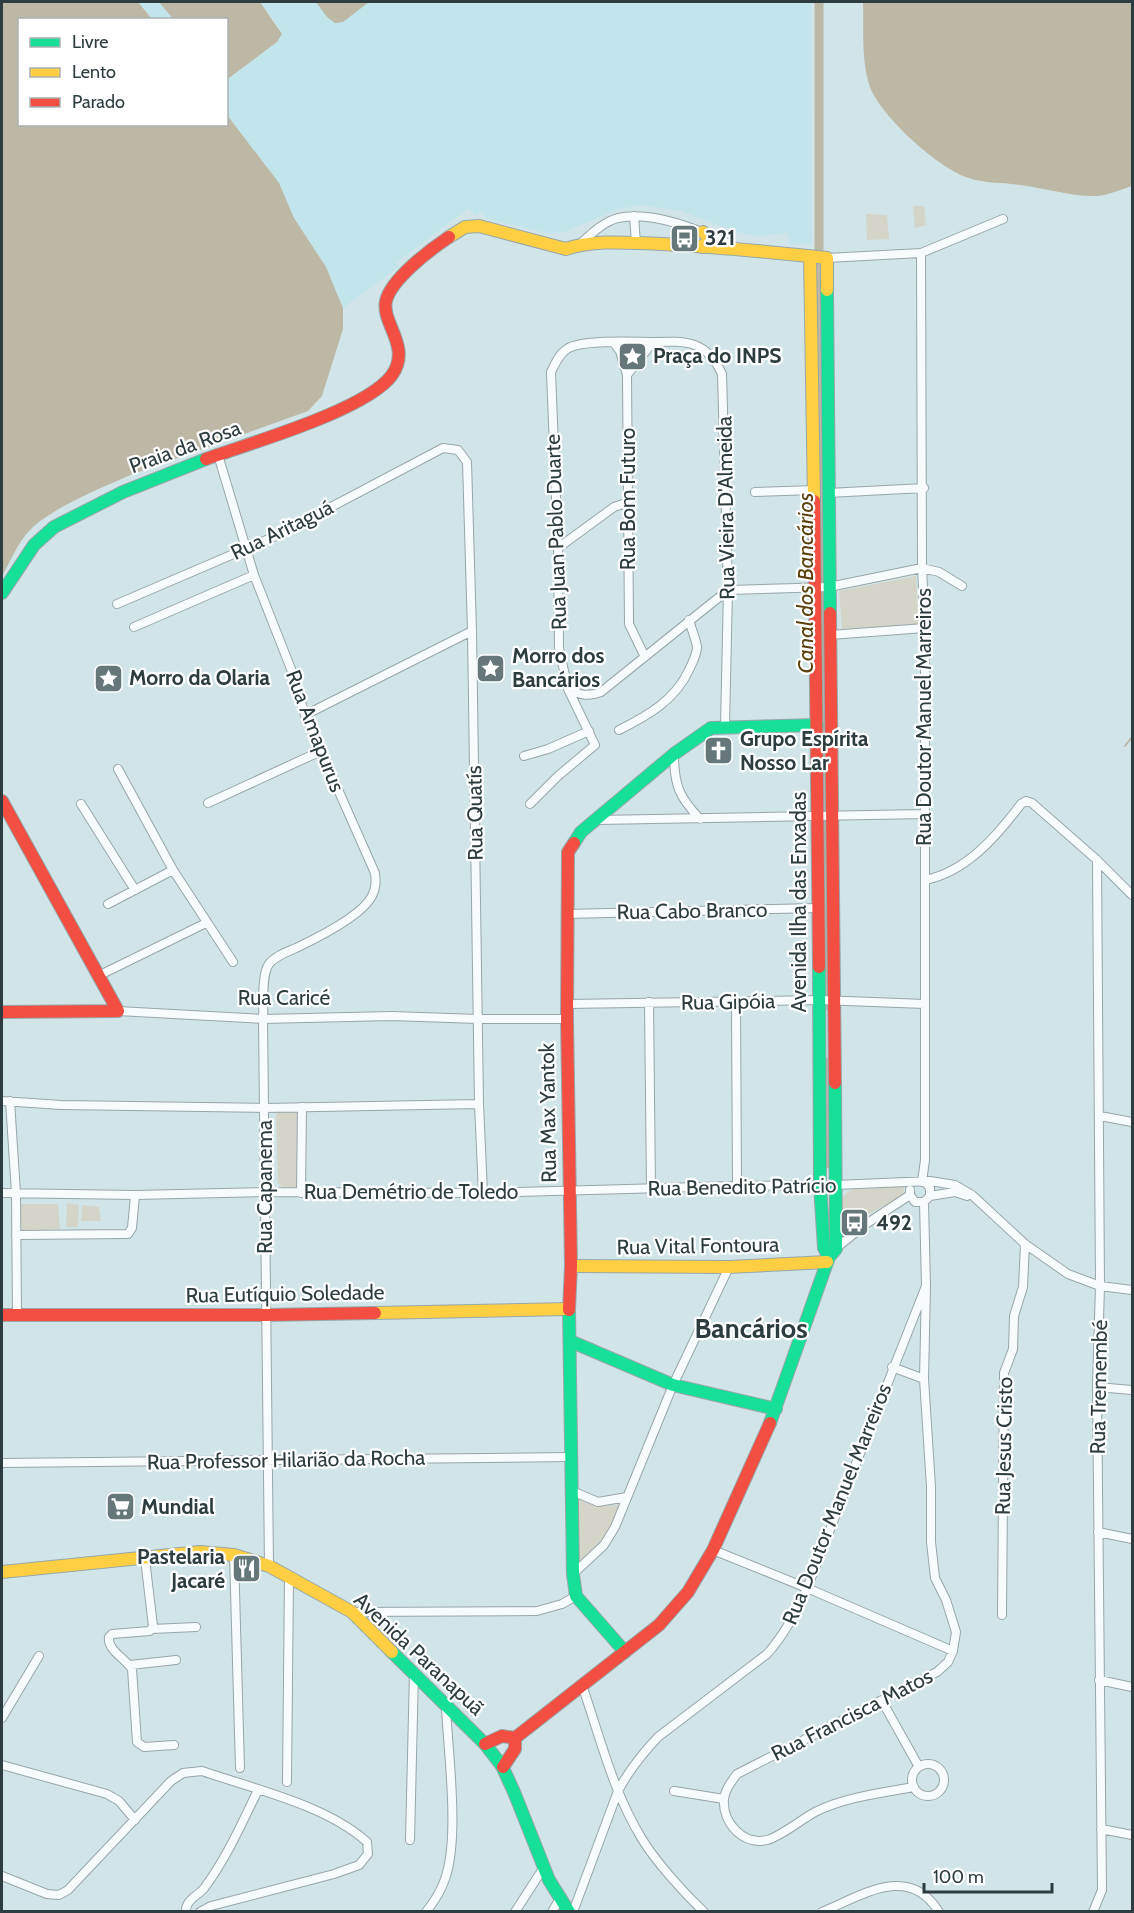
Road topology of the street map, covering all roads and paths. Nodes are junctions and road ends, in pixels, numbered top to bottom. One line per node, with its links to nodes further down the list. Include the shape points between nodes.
1 (634, 216): 3 (street); 4 (street); 5 (street, via 604,224)
2 (1003, 219): 8 (street)
3 (703, 232): 6 (street, via 708,241); 7 (street)
4 (636, 243): 5 (street); 6 (street)
5 (580, 244): 15 (street, Praia da Rosa, via 566,249 476,225 451,234 389,291 386,310 400,354 391,378 364,398 332,414)
6 (702, 247): 7 (street)
7 (740, 248): 9 (street)
8 (921, 253): 10 (street); 16 (street, Rua Doutor Manuel Marreiros)
9 (811, 257): 10 (street); 17 (street, Avenida Ilha das Enxadas)
10 (826, 258): 19 (street, Avenida Ilha das Enxadas)
11 (653, 342): 12 (street, Rua Vieira D'Almeida); 13 (street); 27 (street, Rua Vieira D'Almeida, via 687,341 703,348 715,359 722,374)
12 (614, 343): 13 (street, Rua Bom Futuro); 22 (street, Rua Juan Pablo Duarte, via 568,347 551,372)
13 (627, 375): 20 (street, Rua Bom Futuro)
14 (443, 448): 21 (street, Rua Aritaguá); 33 (street, Rua Quatís, via 458,450 467,462)
15 (218, 455): 21 (street, Rua Amapurus); 28 (street, Praia da Rosa, via 130,488 66,519 29,552)
16 (924, 488): 19 (street); 23 (street, Rua Doutor Manuel Marreiros)
17 (815, 490): 18 (street); 26 (street, Avenida Ilha das Enxadas)
18 (754, 492)
19 (828, 493): 26 (street, Avenida Ilha das Enxadas)
20 (629, 502): 22 (street, via 614,507); 35 (street, Rua Bom Futuro, via 629,624)
21 (246, 548): 24 (street, Rua Amapurus); 29 (street, Rua Aritaguá)
22 (558, 548): 36 (street, Rua Juan Pablo Duarte, via 559,648)
23 (922, 568): 25 (street, via 939,572); 26 (street); 32 (street, Rua Doutor Manuel Marreiros)
24 (254, 575): 31 (street); 37 (street, Rua Amapurus)
25 (962, 586)
26 (823, 588): 27 (street); 34 (street, Avenida Ilha das Enxadas); 38 (street, Avenida Ilha das Enxadas)
27 (728, 590): 30 (street); 39 (street, Rua Vieira D'Almeida)
28 (2, 592)
29 (117, 604)
30 (689, 620): 35 (street); 40 (street, via 697,648 685,678 669,699 649,715)
31 (134, 627)
32 (925, 628): 34 (street); 50 (street, Rua Doutor Manuel Marreiros)
33 (472, 631): 37 (street); 75 (street, Rua Quatís)
34 (830, 635): 51 (street, Avenida Ilha das Enxadas)
35 (644, 655): 36 (street, via 601,692 590,696)
36 (568, 689): 41 (street, Rua Juan Pablo Duarte)
37 (305, 715): 42 (street, Rua Amapurus)
38 (817, 725): 39 (street, Rua Max Yantok); 51 (street, Avenida Ilha das Enxadas)
39 (725, 726): 43 (street, Rua Max Yantok, via 711,728)
40 (619, 730)
41 (589, 731): 44 (street); 49 (street, Rua Juan Pablo Duarte, via 595,745)
42 (321, 752): 47 (street); 63 (street, Rua Amapurus, via 375,873 376,885 363,909)
43 (674, 754): 52 (street, via 677,789); 53 (street, Rua Max Yantok)
44 (524, 756)
45 (118, 769): 55 (street)
46 (2, 801): 65 (street)
47 (208, 803)
48 (81, 804): 57 (street)
49 (530, 804)
50 (924, 814): 51 (street); 56 (street, Rua Doutor Manuel Marreiros)
51 (825, 816): 52 (street); 60 (street, Avenida Ilha das Enxadas); 67 (street, Avenida Ilha das Enxadas)
52 (700, 819): 53 (street)
53 (598, 820): 61 (street, Rua Max Yantok, via 576,837 568,852)
54 (1097, 860): 56 (street, via 1026,801 999,833 972,856 952,871); 58 (street); 81 (street, Rua Tremembé)
55 (173, 870): 57 (street); 62 (street)
56 (925, 880): 71 (street, Rua Doutor Manuel Marreiros)
57 (135, 890): 59 (street)
58 (1132, 895)
59 (108, 904)
60 (818, 908): 61 (street, Rua Cabo Branco); 66 (street, Avenida Ilha das Enxadas)
61 (566, 914): 70 (street, Rua Max Yantok)
62 (206, 923): 64 (street); 65 (street)
63 (277, 957): 74 (street, Rua Capanema, via 265,973)
64 (233, 963)
65 (98, 976): 72 (street)
66 (819, 1000): 67 (street, Rua Gipóia); 69 (street, Rua Gipóia); 84 (street, Avenida Ilha das Enxadas)
67 (834, 1001): 71 (street, Rua Gipóia); 85 (street, Avenida Ilha das Enxadas)
68 (649, 1002): 69 (street, Rua Gipóia); 70 (street, Rua Gipóia); 87 (street)
69 (736, 1002): 86 (street)
70 (567, 1004): 76 (street, Rua Max Yantok)
71 (925, 1004): 83 (street, Rua Doutor Manuel Marreiros, via 925,1160)
72 (118, 1011): 73 (street, Rua Caricé); 74 (street, Rua Caricé)
73 (2, 1012)
74 (263, 1019): 75 (street, Rua Caricé); 80 (street, Rua Capanema)
75 (478, 1019): 76 (street, Rua Caricé); 78 (street, Rua Quatís)
76 (567, 1019): 88 (street, Rua Max Yantok)
77 (6, 1101): 80 (street); 91 (street)
78 (479, 1104): 79 (street); 93 (street, Rua Quatís)
79 (302, 1107): 80 (street); 92 (street)
80 (265, 1108): 89 (street, Rua Capanema)
81 (1100, 1116): 82 (street); 104 (street, Rua Tremembé)
82 (1132, 1122)
83 (921, 1182): 85 (street, Rua Benedito Patrício); 95 (street, via 910,1187); 96 (street, via 930,1188); 97 (street, Rua Benedito Patrício, via 955,1185)
84 (820, 1185): 85 (street, Rua Benedito Patrício); 86 (street, Rua Benedito Patrício); 100 (street, Avenida Ilha das Enxadas)
85 (835, 1185): 100 (street, Avenida Ilha das Enxadas)
86 (738, 1186): 87 (street, Rua Benedito Patrício)
87 (651, 1189): 88 (street, Rua Benedito Patrício)
88 (568, 1190): 93 (street, Rua Demétrio de Toledo); 101 (street, Rua Max Yantok)
89 (266, 1192): 92 (street, Rua Demétrio de Toledo); 94 (street, Rua Demétrio de Toledo); 109 (street, Rua Capanema)
90 (2, 1193): 91 (street, Rua Demétrio de Toledo)
91 (16, 1193): 94 (street, Rua Demétrio de Toledo); 98 (street)
92 (301, 1193): 93 (street, Rua Demétrio de Toledo)
93 (483, 1193)
94 (135, 1195): 98 (street, via 128,1234)
95 (910, 1196): 96 (street, via 915,1202); 100 (street)
96 (927, 1199): 97 (street, via 955,1192); 103 (street, Rua Doutor Manuel Marreiros)
97 (979, 1201): 99 (street, Rua Benedito Patrício)
98 (16, 1235): 108 (street)
99 (1024, 1244): 104 (street, Rua Benedito Patrício, via 1068,1274); 134 (street, Rua Jesus Cristo, via 1023,1287 1014,1316 1013,1349 1004,1373)
100 (829, 1254): 102 (street, Rua Vital Fontoura); 116 (street)
101 (571, 1266): 102 (street, Rua Vital Fontoura); 106 (street, Rua Max Yantok)
102 (729, 1267): 113 (street)
103 (926, 1286): 111 (street, Rua Doutor Manuel Marreiros); 112 (street, Rua Francisca Matos)
104 (1100, 1287): 105 (street, Rua Benedito Patrício); 114 (street, Rua Tremembé)
105 (1132, 1290)
106 (568, 1309): 109 (street, Rua Eutíquio Soledade); 110 (street, Rua Max Yantok)
107 (2, 1315): 108 (street, Rua Eutíquio Soledade)
108 (17, 1315): 109 (street, Rua Eutíquio Soledade)
109 (266, 1315): 118 (street, Rua Capanema)
110 (570, 1341): 113 (street); 117 (street, Rua Max Yantok)
111 (892, 1366): 112 (street); 131 (street, Rua Doutor Manuel Marreiros)
112 (924, 1379): 137 (street, Rua Francisca Matos, via 934,1578 956,1632)
113 (673, 1385): 116 (street); 121 (street)
114 (1097, 1387): 115 (street); 122 (street, Rua Tremembé)
115 (1132, 1390)
116 (776, 1409): 124 (street)
117 (570, 1457): 118 (street, Rua Professor Hilarião da Rocha); 120 (street, Rua Max Yantok)
118 (268, 1461): 119 (street, Rua Professor Hilarião da Rocha); 127 (street, Rua Capanema)
119 (2, 1463)
120 (572, 1491): 121 (street, via 598,1502); 129 (street, Rua Max Yantok)
121 (627, 1497): 129 (street, via 604,1545)
122 (1098, 1532): 123 (street); 143 (street, Rua Tremembé)
123 (1132, 1539)
124 (713, 1550): 131 (street); 138 (street, via 681,1601)
125 (234, 1555): 126 (street, Avenida Paranapuã, via 200,1552); 127 (street, Avenida Paranapuã); 155 (street)
126 (145, 1559): 128 (street, Avenida Paranapuã); 136 (street)
127 (269, 1566): 130 (street, Avenida Paranapuã)
128 (2, 1572)
129 (573, 1574): 132 (street, Rua Max Yantok)
130 (289, 1576): 133 (street, Avenida Paranapuã); 156 (street)
131 (807, 1588): 137 (street); 159 (street, Rua Doutor Manuel Marreiros, via 781,1639 767,1654 658,1737)
132 (576, 1596): 133 (street, via 537,1611); 138 (street)
133 (352, 1612): 142 (street, Avenida Paranapuã)
134 (1002, 1615)
135 (196, 1626): 136 (street)
136 (152, 1629): 141 (street, via 109,1636 111,1647)
137 (953, 1651): 146 (street, Rua Francisca Matos, via 938,1672)
138 (625, 1652): 144 (street)
139 (39, 1656): 148 (street)
140 (176, 1660): 141 (street)
141 (130, 1665): 151 (street, via 136,1742 144,1747)
142 (414, 1672): 147 (street, Avenida Paranapuã); 165 (street)
143 (1099, 1680): 145 (street); 163 (street, Rua Tremembé)
144 (582, 1685): 149 (street); 159 (street)
145 (1132, 1687)
146 (882, 1701): 154 (street); 161 (street, Rua Francisca Matos, via 737,1774)
147 (446, 1707): 150 (street, Avenida Paranapuã); 171 (street, via 451,1843 446,1878 435,1902)
148 (2, 1718)
149 (515, 1738): 150 (street, via 502,1736); 153 (street, via 515,1749)
150 (485, 1744): 153 (street, Avenida Paranapuã)
151 (174, 1745)
152 (2, 1765): 162 (street, via 107,1794 119,1801)
153 (502, 1767): 166 (street, Avenida Paranapuã)
154 (918, 1767): 157 (street, via 913,1774); 157 (street, via 936,1767 942,1773 942,1786 928,1796)
155 (240, 1768)
156 (286, 1782)
157 (914, 1787): 161 (street, via 842,1801 768,1840 739,1835 727,1819)
158 (258, 1790): 162 (street, via 202,1772 183,1773); 169 (street, via 234,1841 204,1889 188,1902); 170 (street, via 317,1811 354,1830 367,1842 368,1854 359,1865 334,1874)
159 (618, 1791): 174 (street, Rua Doutor Manuel Marreiros); 175 (street, via 642,1840)
160 (674, 1791): 161 (street)
161 (724, 1799)
162 (135, 1820): 167 (street, via 59,1895)
163 (1101, 1829): 164 (street); 178 (street, Rua Tremembé, via 1102,1890)
164 (1132, 1835)
165 (410, 1840)
166 (544, 1867): 168 (street, Avenida Paranapuã); 172 (street)
167 (2, 1876)
168 (559, 1900): 173 (street); 174 (street, Avenida Paranapuã)
169 (186, 1911)
170 (200, 1911)
171 (426, 1911)
172 (515, 1911)
173 (552, 1911)
174 (571, 1911)
175 (704, 1911)
176 (822, 1911): 177 (street, via 885,1886 898,1885 915,1887 932,1899)
177 (939, 1911)
178 (1093, 1911)

